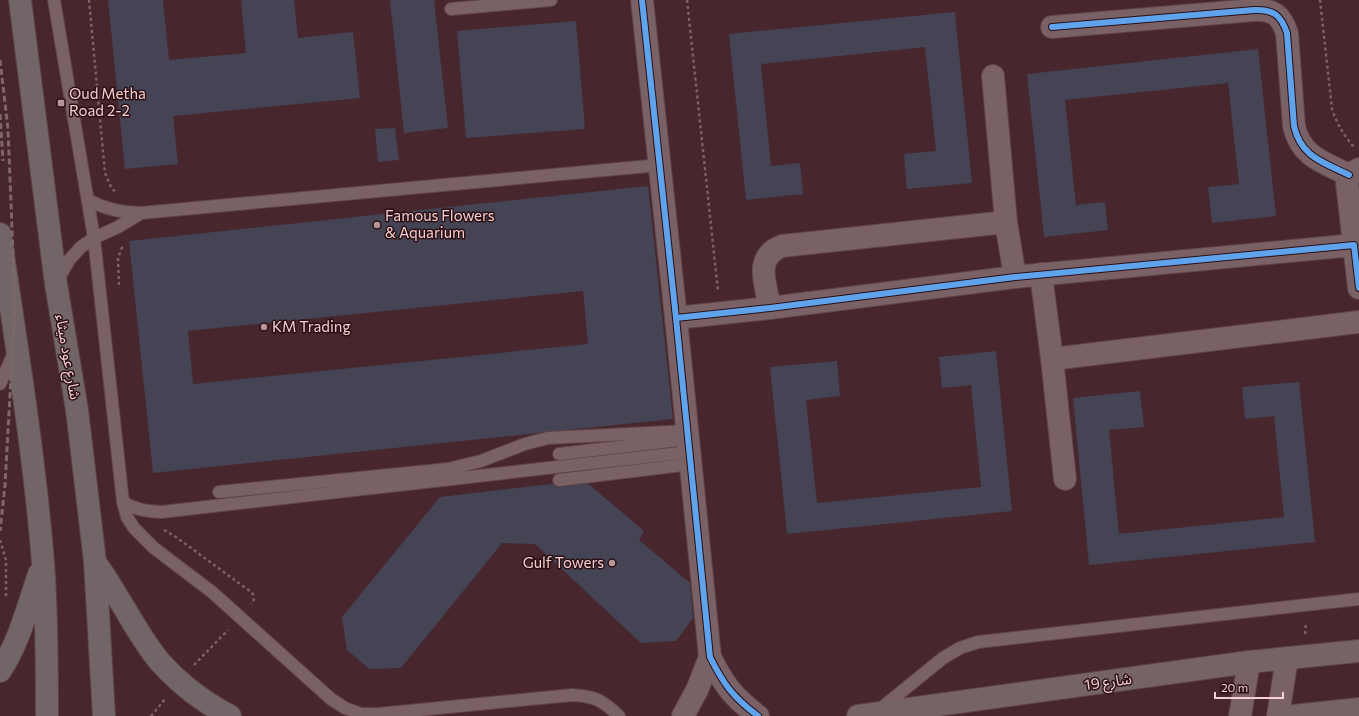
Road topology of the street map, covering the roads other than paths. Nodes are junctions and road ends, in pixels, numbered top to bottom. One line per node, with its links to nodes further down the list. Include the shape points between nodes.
1 (20, 0): 18 (main road, شارع عود ميثاء)
2 (54, 0): 10 (lane)
3 (551, 0): 5 (lane)
4 (642, 0): 8 (street)
5 (451, 8)
6 (1052, 27): 9 (street, via 1265,9 1276,14 1284,22 1287,33 1296,137 1311,155)
7 (993, 76): 12 (street)
8 (660, 165): 11 (lane); 21 (street)
9 (1355, 165): 15 (street, via 1348,183)
10 (88, 200): 11 (lane, via 114,211); 14 (lane)
11 (141, 213): 14 (lane)
12 (1006, 222): 17 (street); 20 (street, via 782,246 768,254 764,262 763,270)
13 (0, 234): 23 (main road)
14 (94, 238): 18 (lane, via 70,259); 31 (lane)
15 (1354, 245): 16 (street); 19 (street)
16 (1041, 274): 17 (street); 24 (street)
17 (1015, 277): 20 (street)
18 (56, 284): 33 (main road, شارع عود ميثاء, via 77,410)
19 (1359, 288)
20 (770, 308): 21 (street)
21 (676, 318): 26 (street)
22 (1359, 322): 24 (street)
23 (17, 346): 25 (lane); 32 (main road)
24 (1052, 359): 28 (street)
25 (0, 384)
26 (689, 447): 27 (lane); 29 (lane); 30 (lane, via 548,438 481,461 448,469); 31 (lane, via 169,511 147,512 132,508); 36 (street)
27 (558, 454)
28 (1065, 478)
29 (559, 480)
30 (219, 492)
31 (123, 502): 46 (lane, via 127,517 134,528 154,548 212,592 331,699 345,708 361,714 394,714 572,695 594,698)
32 (42, 562): 39 (main road, via 24,621); 43 (main road)
33 (95, 562): 44 (main road, شارع عود ميثاء); 45 (main road, via 145,642 160,661 205,702)
34 (1359, 599): 42 (lane, via 978,642 960,648 944,658)
35 (1359, 651): 37 (main road, شارع 19)
36 (710, 657): 47 (street); 48 (street, via 728,688)
37 (1295, 657): 38 (main road, شارع 19); 50 (street)
38 (1249, 662): 42 (main road, شارع 19); 49 (street)
39 (0, 671)
40 (1359, 709): 51 (main road)
41 (1359, 714): 52 (main road)
42 (866, 715)
43 (47, 716)
44 (104, 716)
45 (230, 716)
46 (619, 716)
47 (683, 716)
48 (758, 716)
49 (1240, 716)
50 (1278, 716)
51 (1293, 716)
52 (1356, 716)

